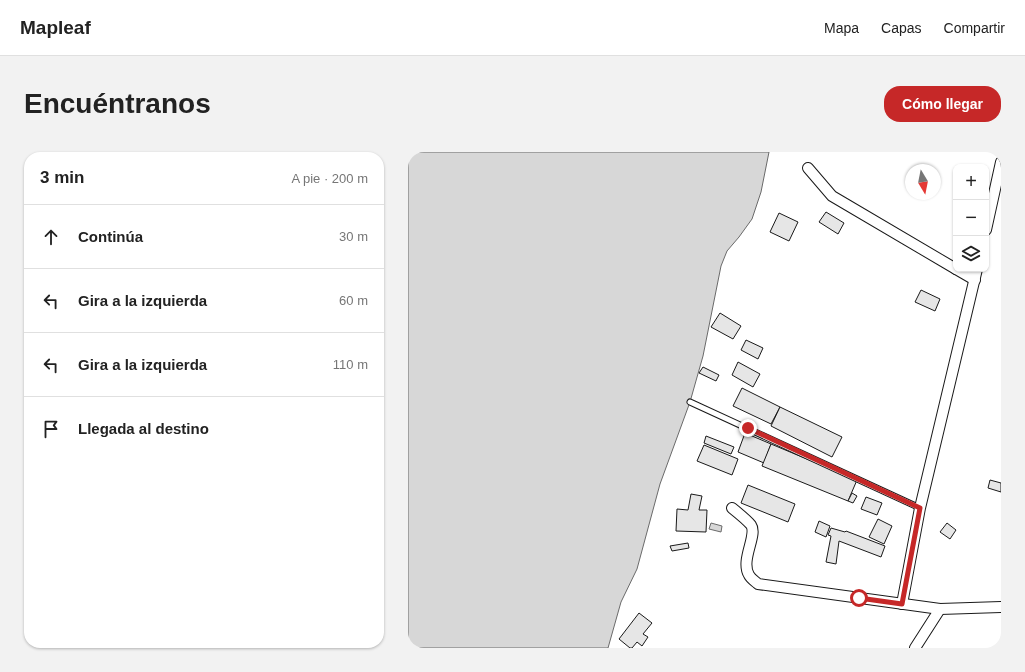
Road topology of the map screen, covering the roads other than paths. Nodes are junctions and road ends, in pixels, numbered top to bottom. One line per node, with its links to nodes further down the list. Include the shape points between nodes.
1 (1001, 162): 3 (street)
2 (808, 168): 4 (street, via 832,196)
3 (989, 216)
4 (953, 267)
5 (961, 272): 7 (street)
6 (976, 272): 7 (street)
7 (975, 280): 10 (street)
8 (690, 402): 10 (lane)
9 (732, 508): 11 (street, via 751,526 746,566 748,574 758,584)
10 (920, 508): 11 (street)
11 (902, 604): 13 (street)
12 (1001, 607): 13 (street)
13 (940, 609): 14 (street)
14 (916, 648)

